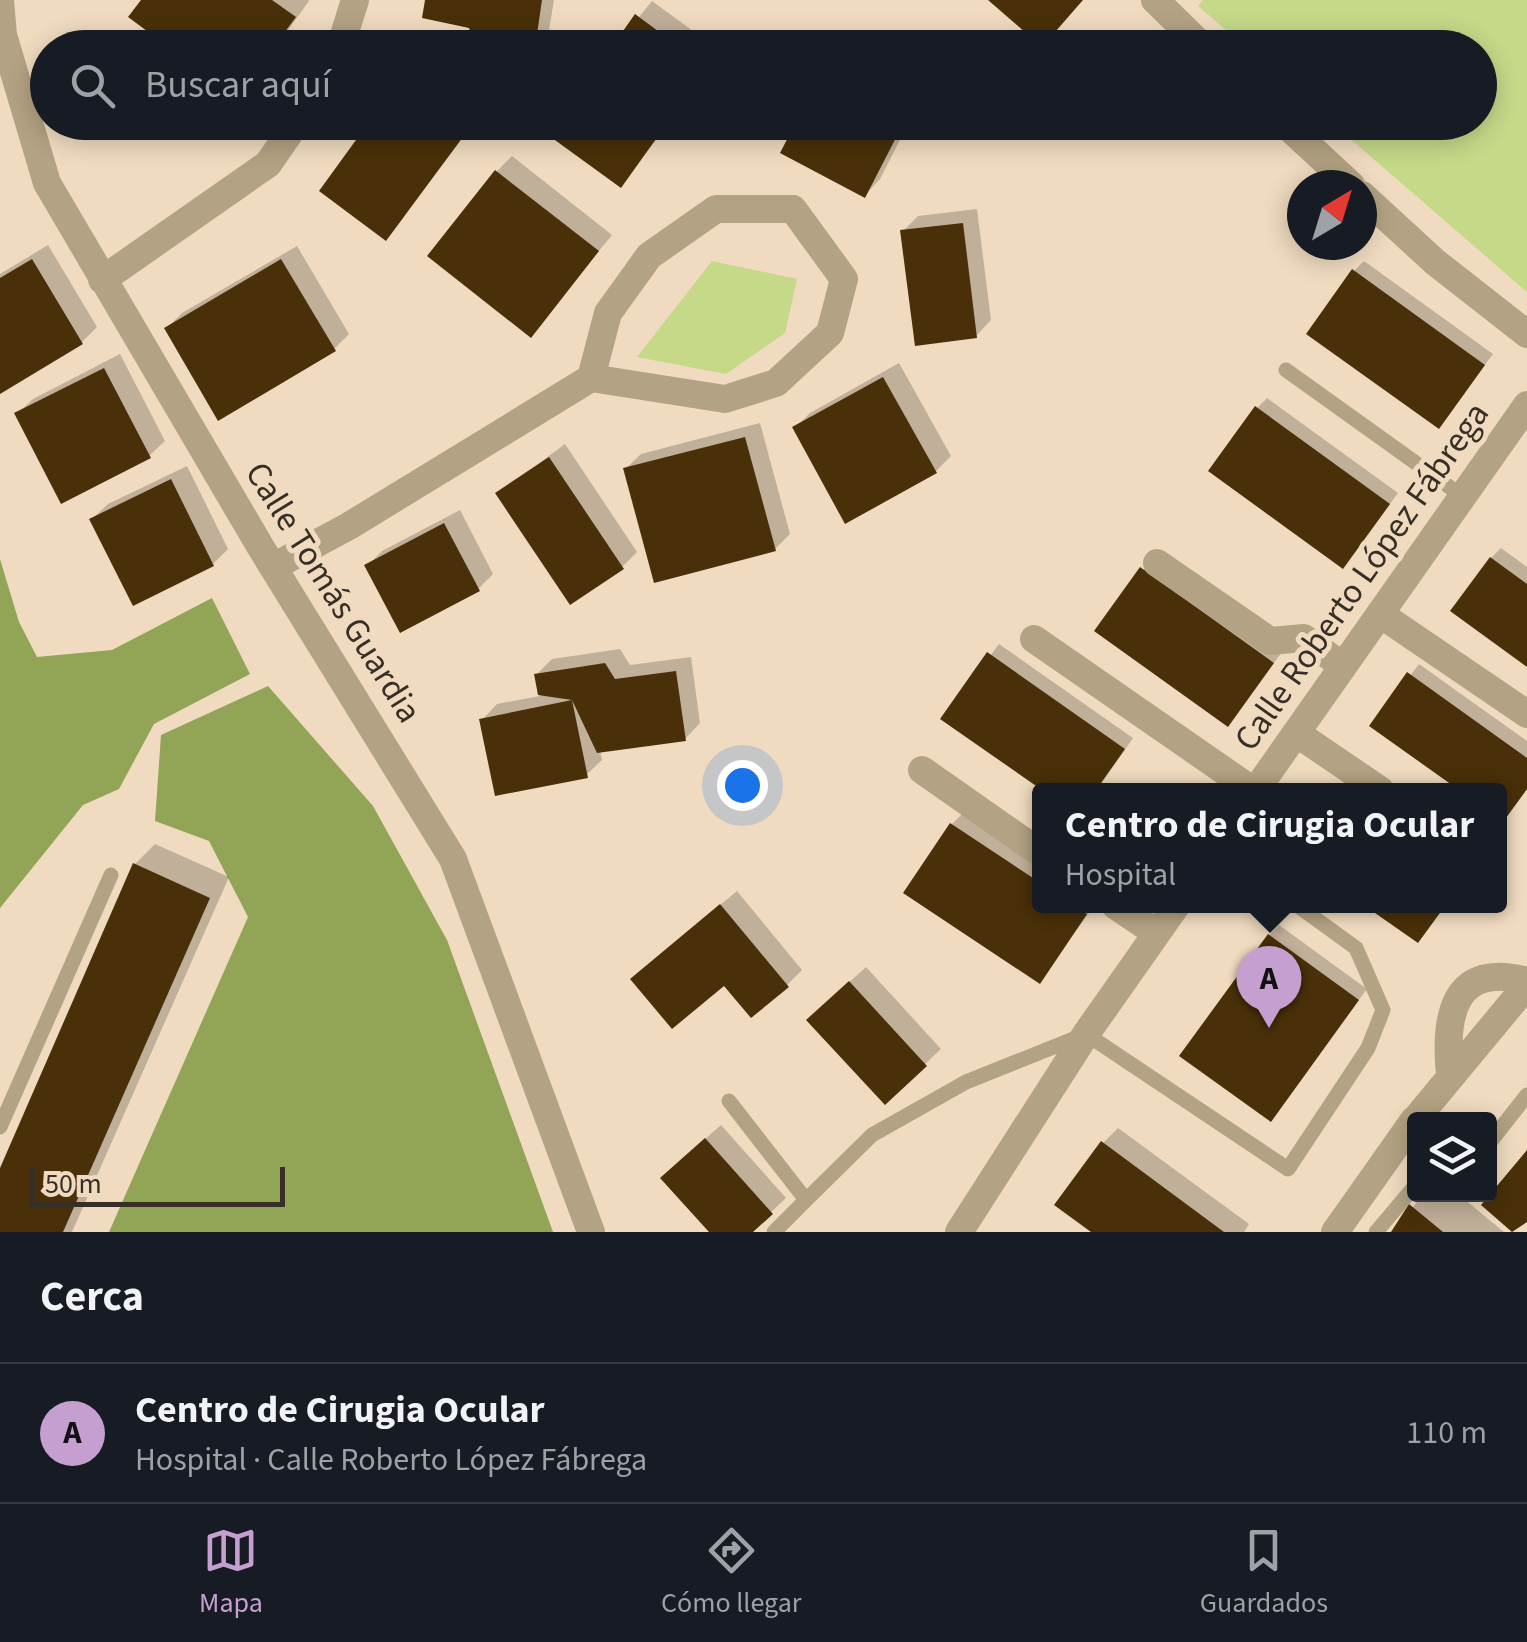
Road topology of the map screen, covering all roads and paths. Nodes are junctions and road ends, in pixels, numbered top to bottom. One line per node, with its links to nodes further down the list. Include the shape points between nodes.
1 (355, 0): 4 (street)
2 (1154, 0): 5 (street)
3 (0, 1): 6 (street, Calle Tomás Guardia, via 3,36)
4 (346, 30)
5 (1185, 30)
6 (30, 126)
7 (34, 140): 12 (street, Calle Tomás Guardia, via 47,183)
8 (285, 140): 12 (street, via 268,164)
9 (1302, 140): 10 (street)
10 (1335, 170)
11 (1377, 209): 13 (street)
12 (102, 280): 19 (street, Calle Tomás Guardia)
13 (1527, 334)
14 (1286, 370): 17 (lane)
15 (590, 378): 15 (street, via 725,398 776,383 830,333 844,279 794,209 716,209 649,256 608,313); 19 (street)
16 (1527, 405): 17 (street, Calle Roberto López Fábrega)
17 (1462, 496): 20 (street, Calle Roberto López Fábrega)
18 (1157, 563): 22 (street, via 1270,641 1304,638)
19 (273, 567): 46 (street, Calle Tomás Guardia, via 454,860)
20 (1380, 614): 22 (street, Calle Roberto López Fábrega); 23 (street)
21 (1034, 639): 26 (street)
22 (1344, 666): 24 (street, Calle Roberto López Fábrega)
23 (1527, 714)
24 (1296, 733): 27 (street, Calle Roberto López Fábrega); 28 (street)
25 (922, 770): 29 (street)
26 (1244, 783)
27 (1259, 783)
28 (1370, 783)
29 (1032, 847)
30 (111, 875): 41 (lane)
31 (1126, 913): 34 (street)
32 (1171, 913): 34 (street)
33 (1308, 913): 36 (lane, via 1356,948 1383,1010 1368,1048 1288,1169)
34 (1156, 933): 36 (street)
35 (1526, 985): 37 (street); 37 (street, via 1503,974 1479,978 1458,996 1449,1019)
36 (1086, 1034): 45 (lane, via 966,1082 872,1134); 48 (street)
37 (1450, 1074): 40 (street)
38 (1527, 1095): 43 (lane)
39 (729, 1101): 45 (lane)
40 (1421, 1112)
41 (0, 1127)
42 (1407, 1131): 49 (street)
43 (1497, 1133)
44 (1407, 1195): 50 (lane)
45 (806, 1200): 47 (lane)
46 (590, 1232)
47 (774, 1232)
48 (960, 1232)
49 (1334, 1232)
50 (1376, 1232)

